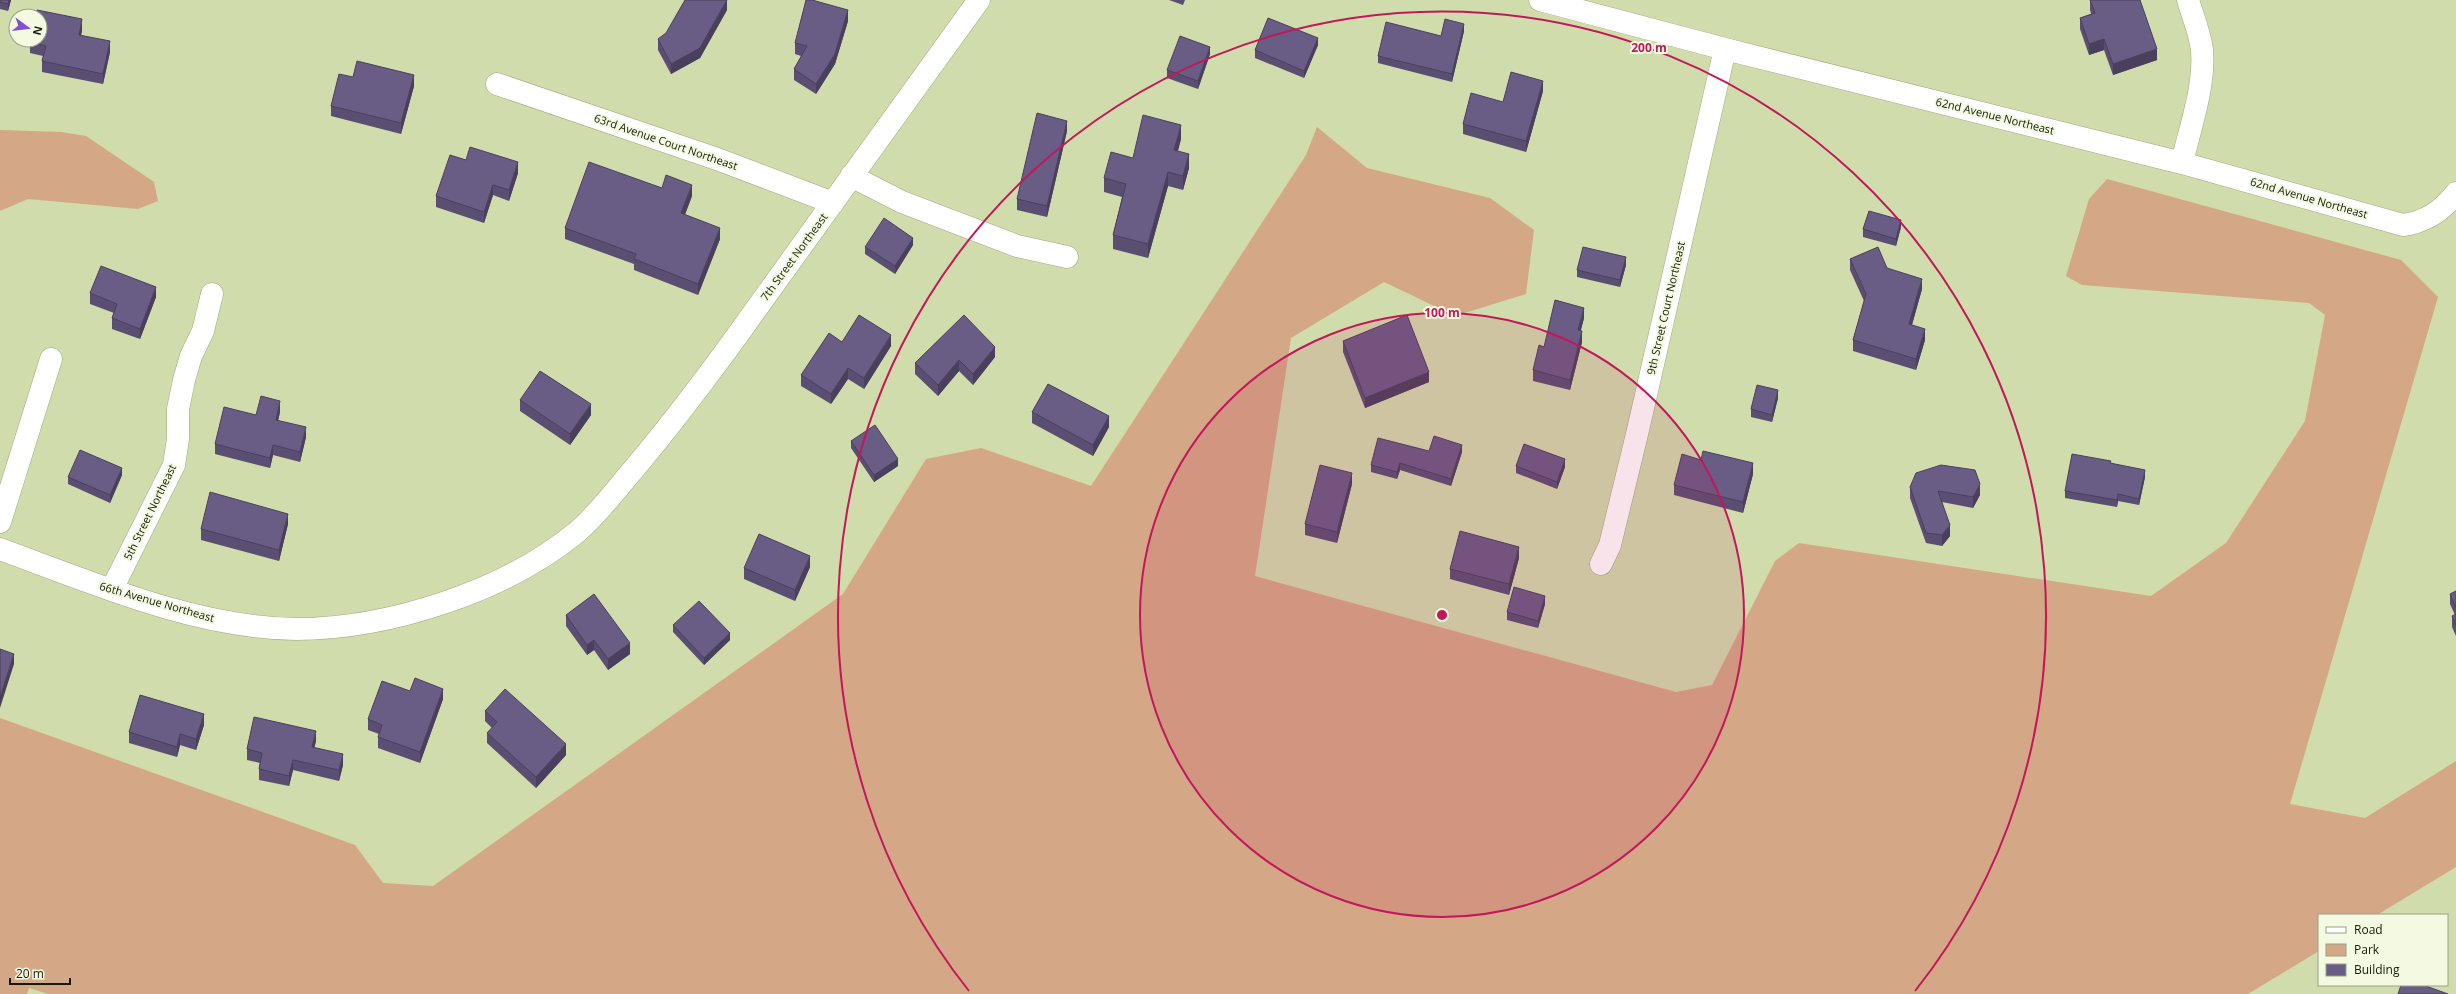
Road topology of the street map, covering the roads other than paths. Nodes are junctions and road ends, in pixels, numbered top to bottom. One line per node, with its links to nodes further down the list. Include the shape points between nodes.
1 (979, 0): 8 (street, 7th Street Northeast)
2 (1540, 0): 4 (street, 62nd Avenue Northeast)
3 (2188, 0): 7 (street, via 2198,30 2202,57 2197,98)
4 (1593, 7): 5 (street, 62nd Avenue Northeast)
5 (1725, 49): 7 (street, 62nd Avenue Northeast); 17 (street, 9th Street Court Northeast, via 1638,430 1610,545)
6 (497, 84): 10 (street, 63rd Avenue Court Northeast, via 717,159)
7 (2182, 163): 9 (street, 62nd Avenue Northeast, via 2403,225 2418,223)
8 (851, 176): 10 (street, 7th Street Northeast); 11 (street, via 902,202 1017,246)
9 (2451, 200)
10 (833, 203): 14 (street, 7th Street Northeast, via 671,425)
11 (1067, 257)
12 (212, 294): 18 (street, 5th Street Northeast, via 203,331 191,356 184,380 178,409 178,439 174,465)
13 (51, 359): 15 (street)
14 (601, 508): 18 (street, 66th Avenue Northeast, via 578,531 516,572 425,609 379,621 293,629 232,622 197,616)
15 (0, 522)
16 (0, 549): 18 (street, 66th Avenue Northeast)
17 (1601, 564)
18 (112, 589)

